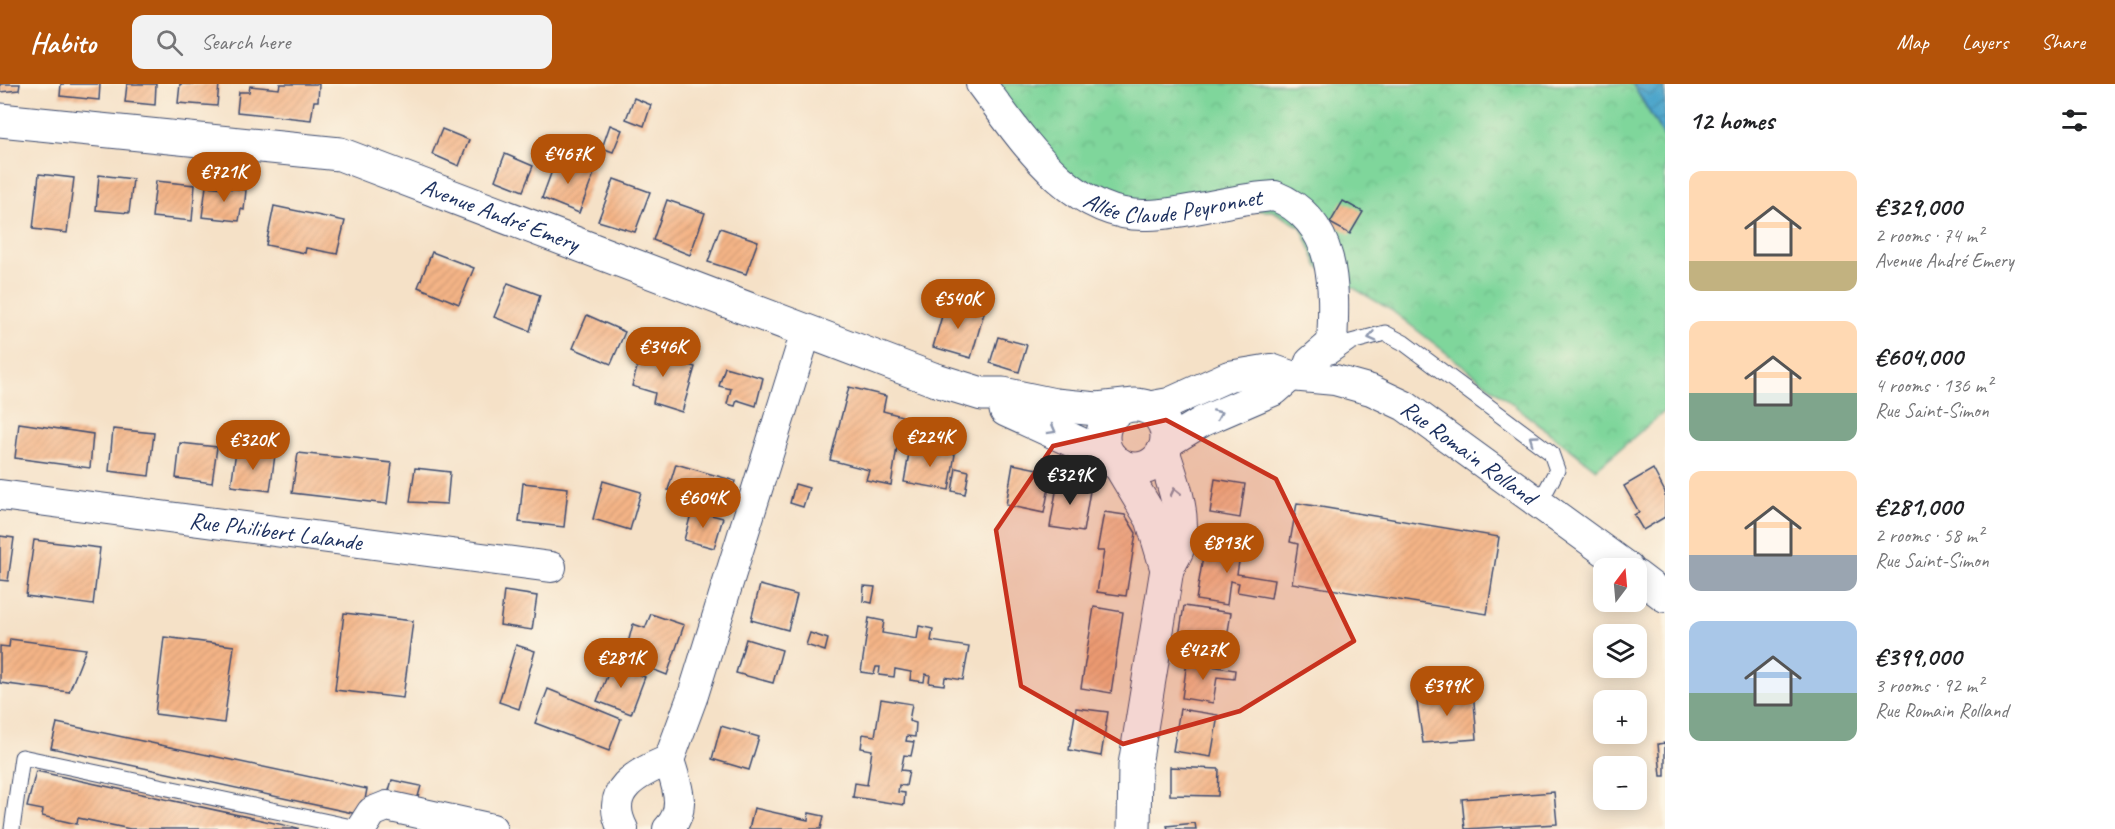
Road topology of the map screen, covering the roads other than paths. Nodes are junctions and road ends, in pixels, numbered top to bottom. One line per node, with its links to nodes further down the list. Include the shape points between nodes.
1 (981, 84): 4 (street, Allée Claude Peyronnet, via 1053,172 1081,196 1111,209 1146,216 1275,196 1301,213 1329,256 1334,294 1332,343)
2 (0, 120): 3 (street, Avenue André Emery, via 340,154)
3 (806, 332): 5 (street, Avenue André Emery); 16 (street, via 693,695)
4 (1298, 376): 6 (street, Rue Romain Rolland, via 1271,369 1244,372 1169,403); 7 (street, one-way to 4, via 1203,421); 10 (street, Rue Romain Rolland, via 1371,390 1406,406); 10 (lane, one-way to 4, via 1557,470 1551,453 1404,343 1385,333 1351,342)
5 (982, 394): 6 (street, Avenue André Emery, via 1097,409); 8 (street, Avenue André Emery, one-way to 8, via 998,407)
6 (1136, 406): 7 (street, via 1163,421); 8 (street, via 1115,411 1104,430 1103,440)
7 (1165, 447): 8 (street, via 1148,466 1138,468); 13 (street, one-way to 7, via 1178,547 1179,522)
8 (1115, 461): 13 (street, via 1152,519)
9 (0, 495): 12 (street, Rue Philibert Lalande)
10 (1539, 504): 11 (street, Rue Romain Rolland)
11 (1615, 558)
12 (551, 567)
13 (1167, 569): 22 (street, via 1135,765)
14 (1647, 583): 15 (street)
15 (1665, 597)
16 (669, 760): 17 (street, via 678,794); 21 (street, via 643,771 626,785 616,802 615,814)
17 (677, 826)
18 (12, 829): 19 (lane, via 22,757)
19 (361, 829): 20 (street, via 372,813 387,806)
20 (492, 829)
21 (623, 829)
22 (1134, 829)

